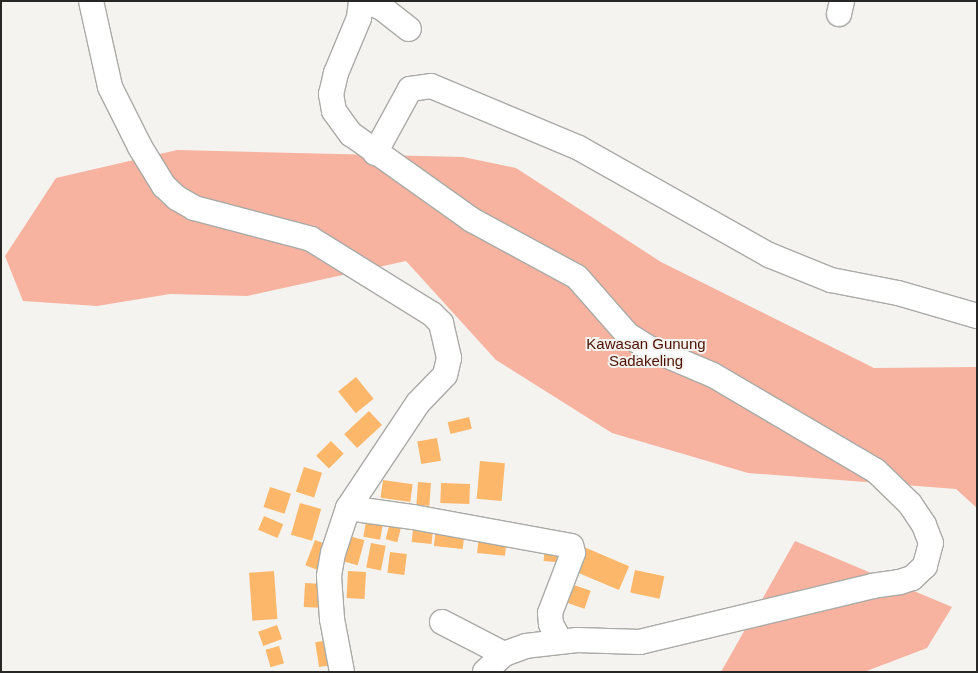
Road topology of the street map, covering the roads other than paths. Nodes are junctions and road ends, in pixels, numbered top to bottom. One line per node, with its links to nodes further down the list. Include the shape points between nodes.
1 (91, 1): 6 (street, via 110,87 140,147 164,186 177,198 194,208 311,239 432,314 441,323 449,358 445,375 418,403)
2 (362, 1): 3 (street, via 382,8); 4 (street, via 359,18 336,73 332,103 352,134)
3 (409, 29)
4 (374, 153): 5 (street, via 410,89 431,86 579,148 769,255 830,280 898,292); 8 (street, via 472,220 577,276 628,335 649,348 713,375 876,471 910,504 924,524 931,543 925,566 912,578 900,582 640,642)
5 (977, 316)
6 (348, 508): 8 (street, via 571,546 574,553 550,612 551,624); 10 (street, via 329,576 333,628)
7 (442, 622): 9 (street)
8 (560, 641): 9 (street)
9 (504, 654): 11 (street)
10 (342, 672)
11 (485, 672)

